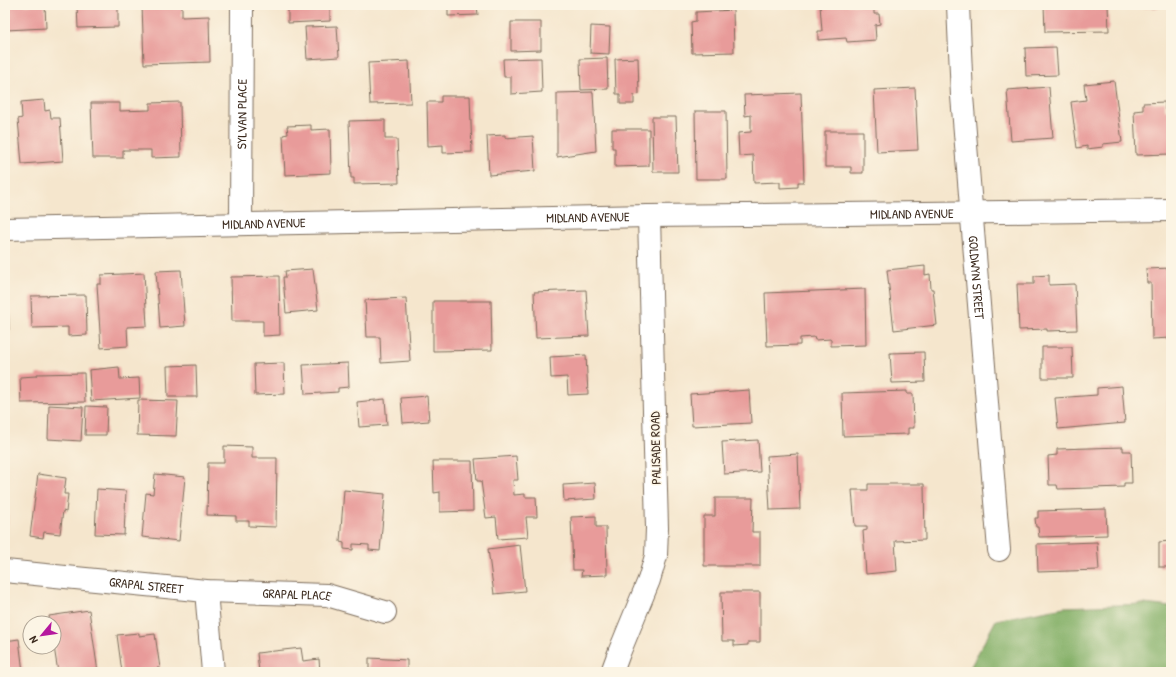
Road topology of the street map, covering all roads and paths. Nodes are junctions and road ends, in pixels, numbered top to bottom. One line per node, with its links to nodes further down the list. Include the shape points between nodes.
1 (242, 5): 6 (street, SYLVAN PLACE)
2 (958, 5): 4 (street, GOLDWYN STREET)
3 (1171, 210): 4 (street, MIDLAND AVENUE)
4 (971, 213): 5 (street, MIDLAND AVENUE); 8 (street, GOLDWYN STREET)
5 (649, 216): 6 (street, MIDLAND AVENUE); 13 (street, PALISADE ROAD, via 656,556 650,580)
6 (241, 223): 7 (street, MIDLAND AVENUE)
7 (5, 229)
8 (999, 550)
9 (5, 571): 10 (street, GRAPAL STREET)
10 (206, 591): 11 (street, GRAPAL PLACE, via 327,596); 12 (street)
11 (385, 612)
12 (213, 672)
13 (612, 672)

